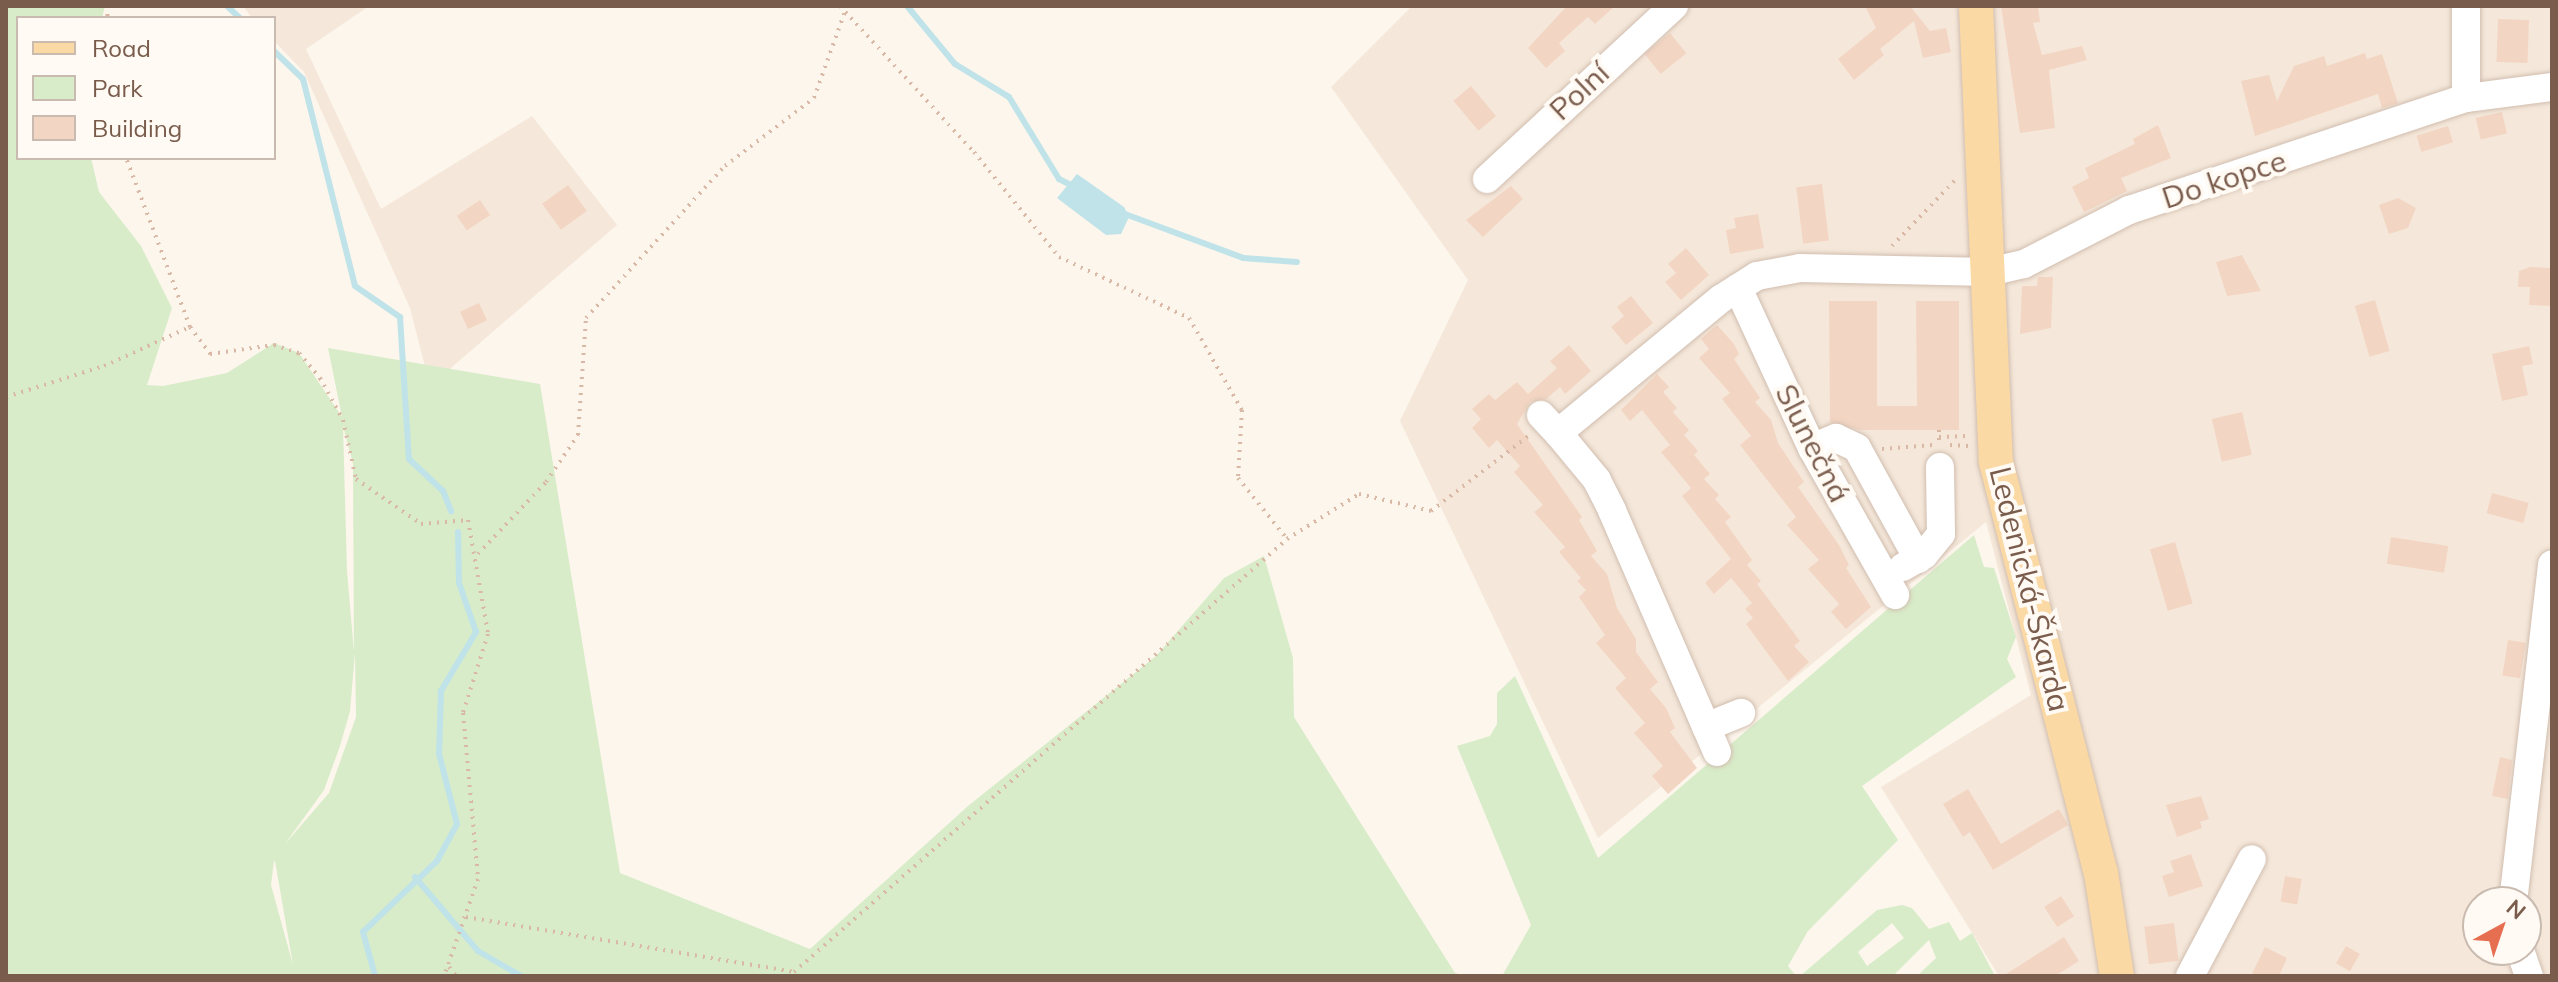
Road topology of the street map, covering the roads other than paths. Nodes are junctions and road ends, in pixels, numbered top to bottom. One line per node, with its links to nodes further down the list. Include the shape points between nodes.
1 (1674, 6): 6 (street, Polní)
2 (1976, 6): 7 (main road, Ledenická-Škarda)
3 (2466, 6): 5 (street)
4 (2552, 87): 5 (street, Do kopce)
5 (2466, 98): 7 (street, Do kopce, via 2129,210 2024,264)
6 (1487, 179)
7 (1989, 272): 8 (street, via 1800,268 1757,276); 16 (main road, Ledenická-Škarda, via 1989,393 2002,498 2073,755 2101,873)
8 (1738, 288): 9 (street, Slunečná); 13 (street, via 1550,424 1607,500 1712,740)
9 (1812, 448): 11 (street, via 1843,438 1861,455); 11 (street, Slunečná, via 1890,587)
10 (1940, 456): 11 (street, via 1941,534)
11 (1918, 559)
12 (2552, 564): 15 (street)
13 (1741, 713)
14 (2252, 859): 17 (street)
15 (2515, 886)
16 (2117, 976)
17 (2190, 976)

